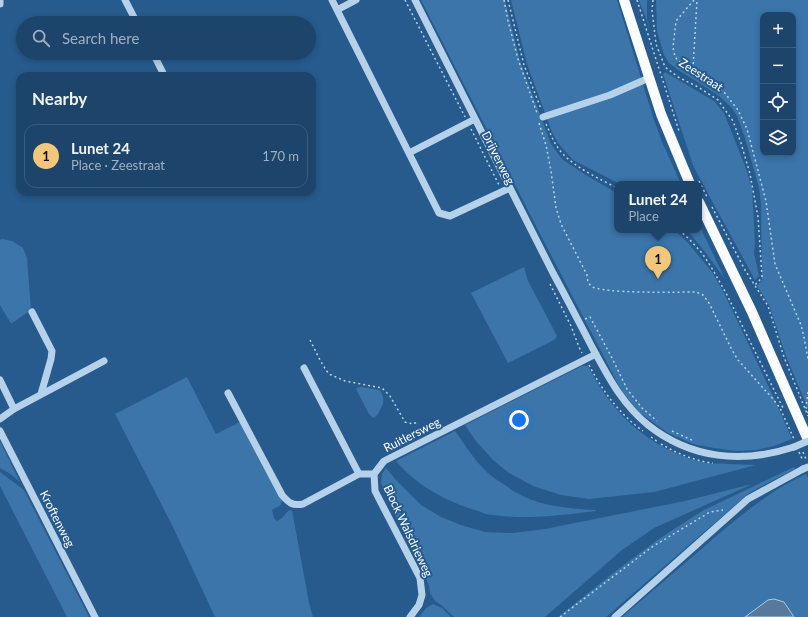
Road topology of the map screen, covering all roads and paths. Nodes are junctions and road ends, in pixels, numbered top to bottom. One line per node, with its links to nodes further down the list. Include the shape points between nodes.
1 (0, 0): 13 (street)
2 (125, 0): 15 (street)
3 (332, 0): 14 (street)
4 (356, 0): 14 (street)
5 (405, 0): 22 (path, Drijverweg)
6 (415, 0): 21 (street, Drijverweg)
7 (504, 0): 20 (path, via 518,58)
8 (508, 0): 20 (path)
9 (624, 0): 19 (main road)
10 (637, 0): 23 (path, Zeestraat)
11 (653, 0): 33 (path, Zeestraat, via 656,44 665,66 678,77 718,100 733,121 741,143 758,217 762,277)
12 (695, 0): 17 (path); 17 (path, via 676,21 673,46 675,57)
13 (0, 4)
14 (337, 10): 24 (street)
15 (133, 16)
16 (156, 60): 18 (street)
17 (693, 70): 40 (path, via 724,92 738,110 747,129 766,201 775,264 801,325)
18 (162, 72)
19 (649, 78): 20 (street, via 610,95); 25 (main road, via 661,114)
20 (540, 118): 26 (path, via 563,155 577,166); 59 (path, via 556,208 588,282 597,289 696,292 703,295 738,360 780,408)
21 (475, 120): 22 (street); 27 (street, Drijverweg)
22 (468, 123): 24 (street); 28 (path, Drijverweg)
23 (679, 132)
24 (409, 153): 28 (street, via 439,213 450,216)
25 (694, 181)
26 (614, 186)
27 (510, 188): 28 (street); 35 (street, Drijverweg)
28 (503, 192)
29 (702, 195): 33 (path)
30 (702, 208): 57 (main road, via 752,312)
31 (682, 233): 48 (path, via 702,253 713,270)
32 (549, 284): 36 (path)
33 (754, 286): 49 (path, via 768,306 784,357)
34 (32, 312): 46 (street, via 52,350)
35 (579, 322): 36 (path); 38 (street, Drijverweg); 52 (path, via 590,317 627,389 642,408)
36 (571, 326): 39 (path)
37 (310, 340): 51 (path, via 329,374 345,381 382,388 390,396 405,422)
38 (596, 354): 39 (street, Ruitlersweg); 59 (street, Drijverweg, via 616,390 631,410 660,434 674,441 700,452 734,457 770,454)
39 (586, 359): 55 (path, via 609,398); 65 (street, Ruitlersweg, via 384,461)
40 (808, 359)
41 (104, 361): 46 (street)
42 (304, 368): 64 (street)
43 (0, 380): 47 (street)
44 (808, 392): 49 (path)
45 (228, 393): 64 (street, via 288,502 303,504)
46 (41, 394): 47 (street)
47 (14, 408): 50 (street)
48 (786, 414)
49 (808, 414)
50 (0, 418)
51 (418, 422)
52 (658, 422)
53 (0, 431): 67 (street, Kroftenweg)
54 (671, 431): 58 (path)
55 (644, 432)
56 (649, 436): 61 (path, via 681,454)
57 (808, 440): 59 (street, Drijverweg, bridge)
58 (700, 444)
59 (795, 445): 63 (path)
60 (802, 449): 62 (path)
61 (714, 463)
62 (808, 463)
63 (806, 468): 66 (street, via 748,499)
64 (359, 474): 65 (street)
65 (374, 474): 68 (street, Block Walsdrieweg, via 375,491 420,578 421,600)
66 (739, 508): 69 (path, via 710,512 652,547); 70 (street)
67 (95, 617)
68 (410, 617)
69 (560, 617)
70 (615, 617)

